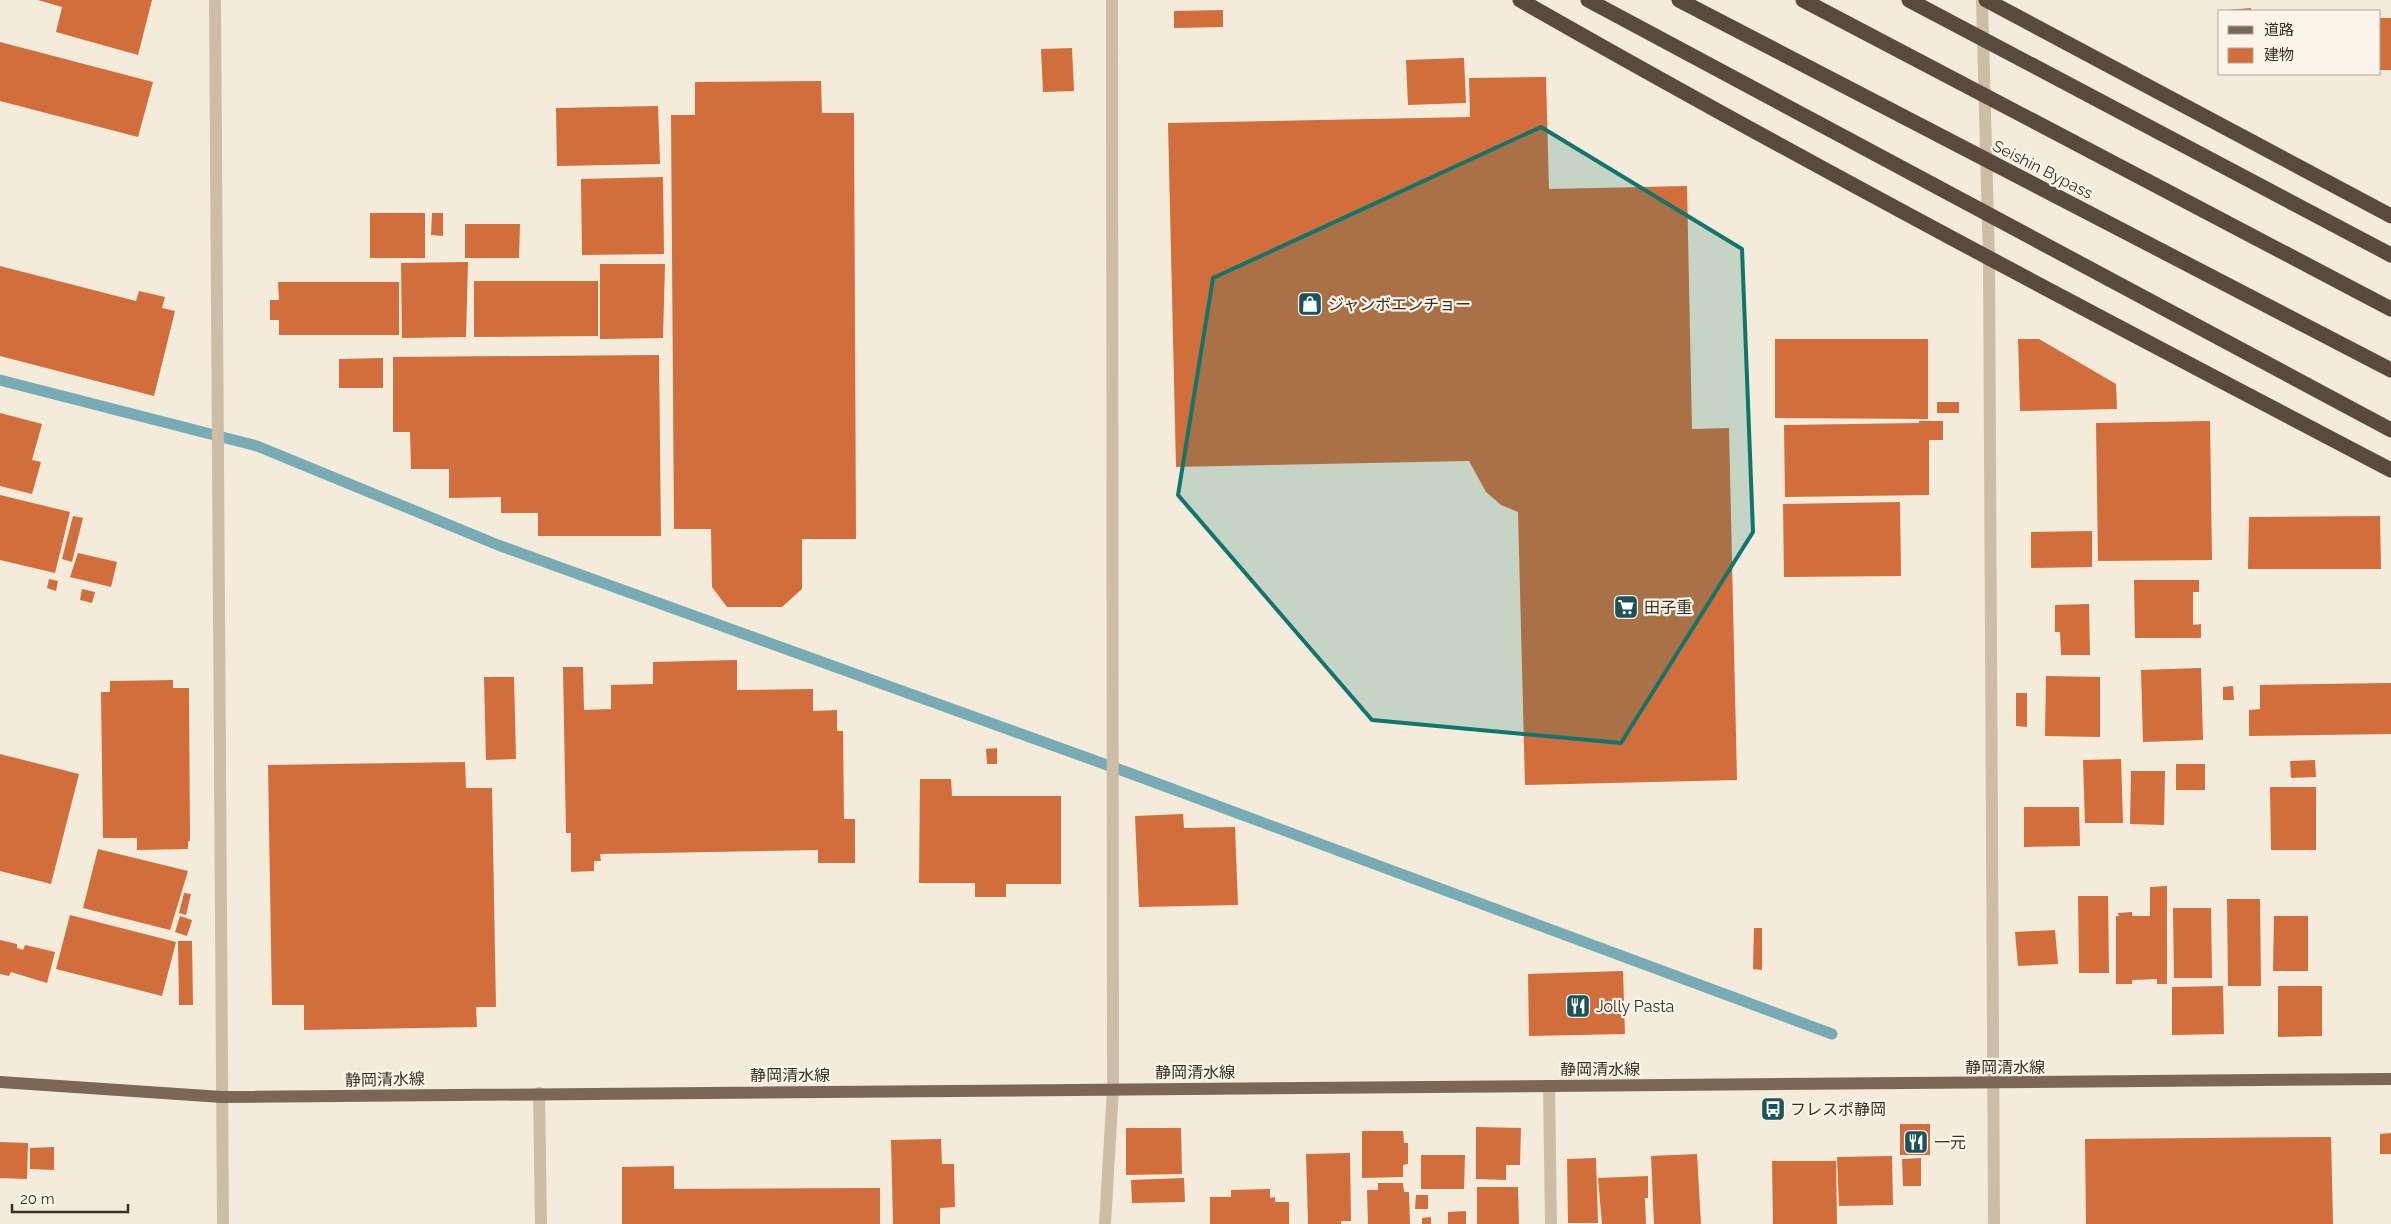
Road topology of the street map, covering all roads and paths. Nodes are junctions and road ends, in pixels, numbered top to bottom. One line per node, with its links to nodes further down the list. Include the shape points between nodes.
1 (215, 0): 23 (street)
2 (1112, 0): 21 (street)
3 (1520, 0): 12 (highway, via 1659,80)
4 (1588, 0): 15 (highway)
5 (1679, 0): 14 (highway, Seishin Bypass)
6 (1803, 0): 13 (highway)
7 (1909, 0): 11 (highway)
8 (1982, 0): 12 (street)
9 (1986, 0): 10 (highway)
10 (2391, 216)
11 (2391, 254)
12 (1990, 260): 16 (highway); 19 (street)
13 (2391, 309)
14 (2391, 370)
15 (2391, 430)
16 (2391, 470)
17 (2391, 1080): 19 (main road, 静岡清水線)
18 (0, 1082): 23 (main road, 静岡清水線)
19 (1992, 1084): 20 (main road, 静岡清水線); 28 (street)
20 (1549, 1086): 21 (main road, 静岡清水線); 27 (street)
21 (1113, 1088): 22 (main road, 静岡清水線); 26 (street)
22 (539, 1093): 23 (main road, 静岡清水線); 25 (street)
23 (222, 1097): 24 (street)
24 (223, 1224)
25 (541, 1224)
26 (1105, 1224)
27 (1551, 1224)
28 (1994, 1224)

